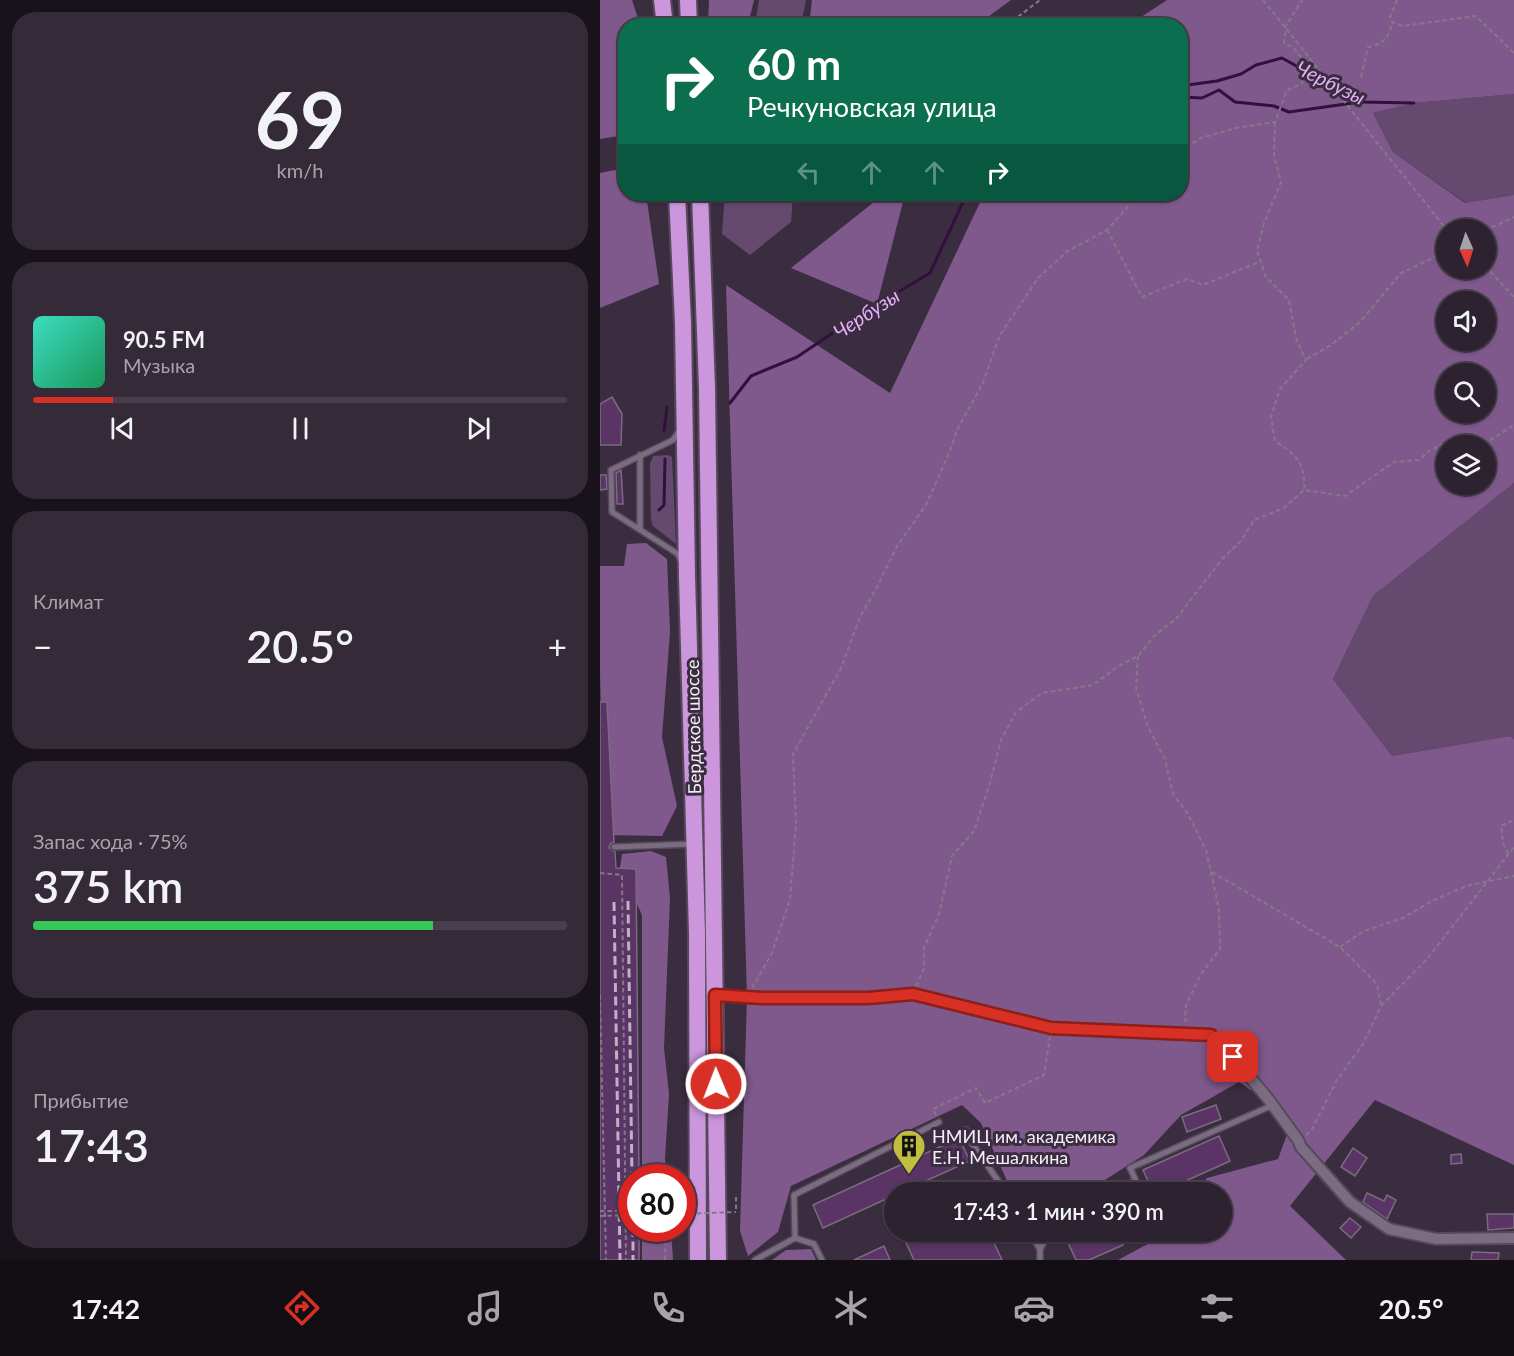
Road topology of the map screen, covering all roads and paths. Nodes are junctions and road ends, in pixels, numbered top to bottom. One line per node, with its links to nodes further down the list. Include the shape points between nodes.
1 (662, 0): 7 (highway)
2 (688, 0): 8 (highway)
3 (1040, 0): 9 (path)
4 (1263, 0): 11 (path)
5 (1302, 0): 11 (path)
6 (1397, 0): 10 (path, via 1390,17)
7 (664, 18)
8 (689, 18)
9 (1016, 18)
10 (1392, 22): 12 (path, via 1403,26 1476,16); 13 (path, via 1389,37 1368,47)
11 (1286, 26): 14 (path, via 1284,43 1294,48 1307,65 1302,84 1287,90); 20 (path)
12 (1514, 53)
13 (1361, 77)
14 (1275, 122): 15 (path, via 1236,128 1201,138); 24 (path, via 1274,156 1281,182 1263,223 1257,251)
15 (1188, 147)
16 (677, 201): 28 (highway, Бердское шоссе)
17 (700, 201): 27 (highway, Бердское шоссе)
18 (1131, 201): 22 (path)
19 (1514, 217): 21 (path)
20 (1438, 219)
21 (1496, 226)
22 (1107, 230): 24 (path, via 1142,297 1187,279 1203,285); 50 (path, via 1068,251 1038,278 1000,335 982,385 957,430 926,505 897,546 860,617 841,668 793,754 795,825 790,899 772,953)
23 (1436, 255): 29 (path, via 1401,273 1360,322)
24 (1261, 261): 29 (path, via 1266,278 1289,300 1296,338)
25 (1496, 278): 26 (path)
26 (1514, 297)
27 (705, 322): 28 (highway); 49 (highway, Бердское шоссе)
28 (683, 323): 30 (highway, Бердское шоссе)
29 (1306, 360): 33 (path, via 1280,389 1271,417 1275,441 1295,454 1305,477)
30 (686, 421): 32 (lane, via 673,440); 35 (highway, Бердское шоссе)
31 (1514, 425): 33 (path, via 1486,443 1452,439 1419,460 1394,462 1345,496)
32 (640, 455): 34 (lane); 34 (lane, via 611,470 612,512)
33 (1304, 490): 36 (path, via 1284,508 1254,520 1242,541 1222,559 1176,619)
34 (640, 530): 35 (lane, via 678,554)
35 (687, 576): 38 (highway, Бердское шоссе)
36 (1138, 656): 42 (path, via 1136,688 1148,727 1165,759 1173,794 1188,814); 47 (path, via 1093,685 1042,693 1016,712 1001,740 974,831 952,856 939,914 924,948 924,969)
37 (1514, 820): 41 (path, via 1501,826)
38 (694, 844): 39 (lane); 78 (highway, Бердское шоссе)
39 (614, 847)
40 (1514, 847): 41 (path)
41 (1508, 854): 45 (path)
42 (1212, 872): 46 (path); 53 (path, via 1219,909 1220,948 1201,974 1186,1005 1185,1020)
43 (600, 873): 58 (path, via 622,875)
44 (1514, 876): 45 (path)
45 (1487, 881): 46 (path, via 1466,886 1403,918 1364,931); 51 (path, via 1428,958)
46 (1340, 947): 51 (path, via 1377,984)
47 (913, 994): 50 (street, via 868,998); 52 (street)
48 (600, 995): 63 (path)
49 (715, 995): 50 (street); 79 (highway, Бердское шоссе)
50 (747, 997)
51 (1381, 1006): 57 (path, via 1311,1131)
52 (1051, 1028): 53 (street); 55 (path, via 1044,1075 985,1103 976,1088 933,1109)
53 (1211, 1035): 54 (street)
54 (1273, 1105): 57 (street); 60 (lane, via 1130,1168)
55 (939, 1122): 68 (lane, via 794,1195)
56 (966, 1130): 59 (lane)
57 (1299, 1140): 69 (street, via 1350,1202 1389,1229 1436,1239)
58 (625, 1164)
59 (999, 1182)
60 (1134, 1182)
61 (736, 1197): 65 (path, bridge, via 736,1212)
62 (600, 1211): 63 (path)
63 (605, 1211): 64 (path); 75 (path)
64 (618, 1211)
65 (696, 1213)
66 (618, 1215): 67 (path, bridge)
67 (600, 1216)
68 (795, 1238): 80 (lane); 81 (lane, via 814,1244)
69 (1514, 1238)
70 (626, 1242): 76 (path)
71 (666, 1242): 77 (path)
72 (1035, 1242): 74 (lane)
73 (1044, 1242): 74 (lane)
74 (1040, 1249): 82 (lane)
75 (606, 1260)
76 (626, 1260)
77 (665, 1260)
78 (698, 1260)
79 (718, 1260)
80 (754, 1260)
81 (822, 1260)
82 (1040, 1260)

